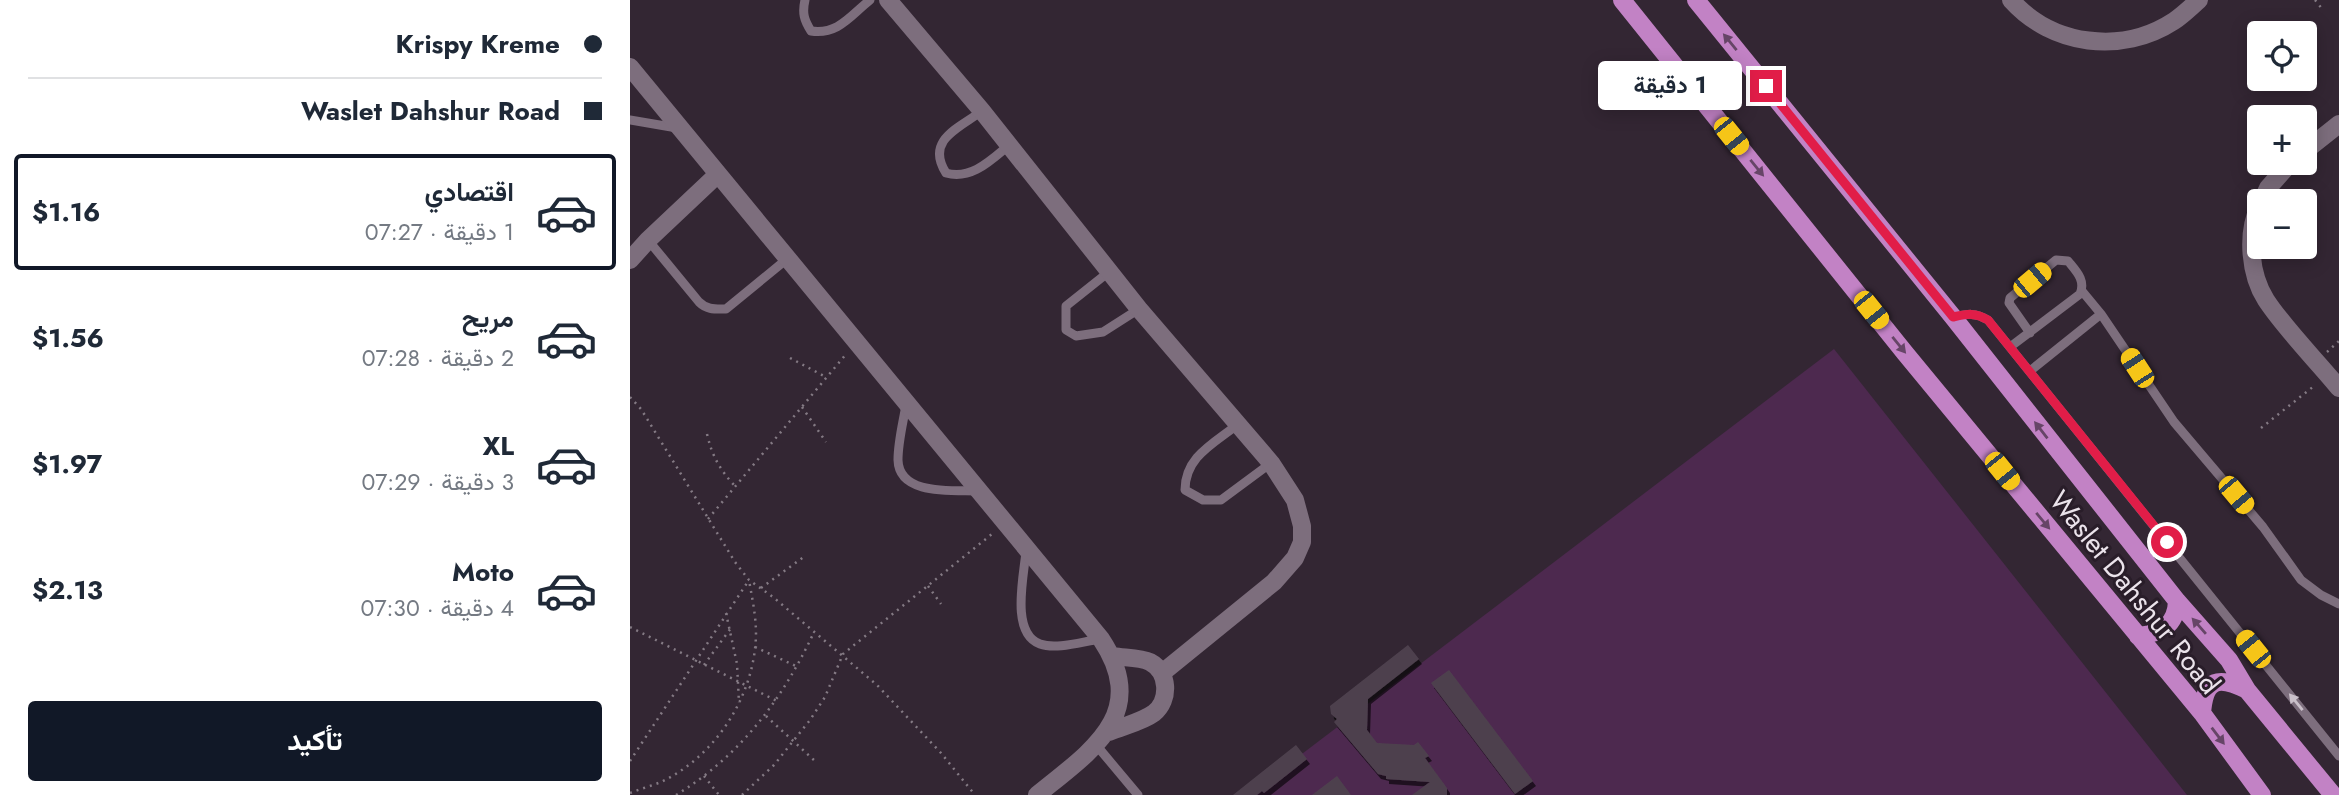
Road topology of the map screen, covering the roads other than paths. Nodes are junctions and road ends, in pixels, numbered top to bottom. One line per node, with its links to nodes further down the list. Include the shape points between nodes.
1 (805, 0): 2 (lane, via 805,22 811,31 823,33)
2 (870, 0)
3 (888, 0): 9 (street)
4 (1622, 0): 38 (main road, Waslet Dahshur Road, one-way to 38)
5 (1696, 0): 26 (main road, Waslet Dahshur Road, one-way to 5)
6 (2011, 0): 7 (street, via 2043,26 2096,42 2150,33)
7 (2199, 0)
8 (630, 66): 12 (street)
9 (982, 111): 14 (street); 14 (lane, via 944,138 938,150 946,173 958,176 975,170)
10 (630, 120): 12 (lane)
11 (2339, 124): 13 (street)
12 (680, 128): 15 (street)
13 (2317, 141)
14 (1009, 146): 22 (street)
15 (718, 174): 18 (street); 19 (street)
16 (2279, 175): 17 (street)
17 (2268, 189)
18 (648, 240): 19 (lane, via 699,302 714,309 726,309); 21 (street)
19 (787, 259): 31 (street)
20 (2253, 259): 30 (street, via 2266,299)
21 (630, 260)
22 (1110, 271): 24 (street); 24 (lane, via 1066,306 1066,330 1076,336 1103,332)
23 (2082, 291): 25 (lane); 27 (lane); 27 (lane, via 2082,280 2068,261 2053,262 2009,300)
24 (1139, 309): 32 (street)
25 (2101, 314): 29 (lane); 37 (lane, via 2174,422 2263,527 2301,580)
26 (1953, 317): 28 (lane, via 1980,315); 36 (main road, Waslet Dahshur Road, one-way to 26)
27 (2030, 333): 28 (lane)
28 (2010, 347): 29 (lane)
29 (2030, 371): 45 (lane, one-way to 29)
30 (2334, 381)
31 (906, 403): 34 (street); 34 (lane, via 898,463 904,477 915,486)
32 (1237, 425): 33 (street); 33 (lane, via 1192,462 1185,490 1203,500 1221,500)
33 (1271, 463): 41 (street, via 1295,500 1303,526 1296,558 1275,582)
34 (979, 491): 35 (street)
35 (1026, 548): 39 (street); 39 (lane, via 1021,612 1022,626 1030,638 1041,645)
36 (2177, 601): 38 (main road, via 2166,628); 42 (main road, Waslet Dahshur Road, one-way to 36, via 2229,660)
37 (2339, 604)
38 (2138, 636): 43 (main road, Waslet Dahshur Road)
39 (1101, 639): 40 (street)
40 (1113, 656): 41 (street, via 1147,660); 44 (street, via 1121,695)
41 (1162, 673): 44 (street, via 1166,691 1159,709)
42 (2248, 690): 43 (main road, via 2231,682 2212,683 2205,691); 49 (main road, Waslet Dahshur Road)
43 (2202, 713): 48 (main road, Waslet Dahshur Road, one-way to 48)
44 (1103, 739): 46 (street); 47 (lane)
45 (2339, 756)
46 (1037, 795)
47 (1138, 795)
48 (2262, 795)
49 (2333, 795)

